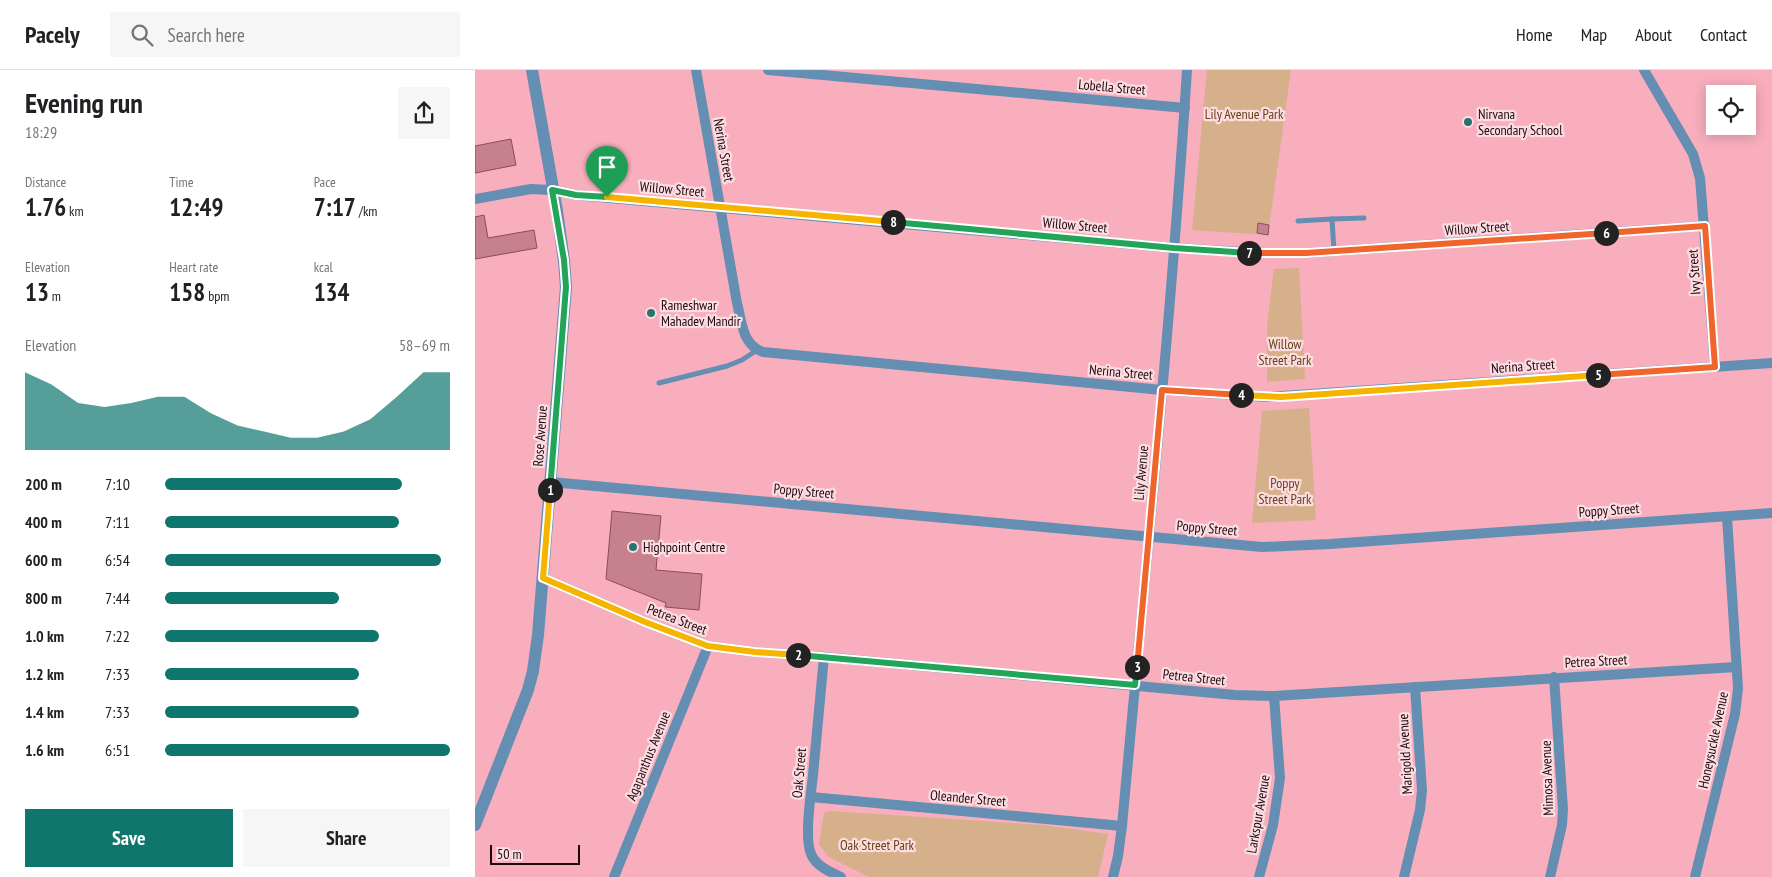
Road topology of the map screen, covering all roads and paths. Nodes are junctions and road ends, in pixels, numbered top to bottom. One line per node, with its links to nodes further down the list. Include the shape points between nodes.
1 (532, 70): 7 (street, Rose Avenue)
2 (696, 70): 9 (street, Nerina Street)
3 (768, 70): 6 (street, Lobella Street)
4 (1187, 70): 6 (street, Lily Avenue)
5 (1644, 70): 13 (street, Ivy Street, via 1693,154 1701,186)
6 (1185, 108): 14 (street, Lily Avenue)
7 (552, 190): 8 (street, Willow Street, via 531,189); 9 (street, Willow Street, via 576,195); 21 (street, Rose Avenue, via 566,287)
8 (475, 199)
9 (720, 207): 14 (street, Willow Street); 16 (street, Nerina Street, via 744,333)
10 (1364, 218): 11 (lane)
11 (1332, 220): 12 (lane); 15 (lane)
12 (1298, 222)
13 (1705, 226): 15 (street, Willow Street); 18 (street, Ivy Street)
14 (1174, 248): 15 (street, Willow Street, via 1280,254); 20 (street, Lily Avenue)
15 (1334, 251)
16 (757, 350): 19 (lane, via 727,366); 20 (street, Nerina Street)
17 (1772, 362): 18 (street, Nerina Street)
18 (1715, 367): 20 (street, Nerina Street, via 1281,397)
19 (659, 383)
20 (1162, 390): 24 (street, Lily Avenue)
21 (551, 482): 24 (street, Poppy Street); 25 (street, Rose Avenue)
22 (1772, 513): 23 (street, Poppy Street)
23 (1727, 517): 24 (street, Poppy Street, via 1284,546); 28 (street, Honeysuckle Avenue)
24 (1149, 537): 30 (street, Lily Avenue)
25 (543, 578): 26 (street, Petrea Street); 34 (street, Rose Avenue, via 537,644 528,690)
26 (708, 646): 27 (street, Petrea Street); 36 (street, Agapanthus Avenue)
27 (824, 657): 30 (street, Petrea Street); 33 (street, Oak Street)
28 (1736, 667): 29 (street, Petrea Street); 42 (street, Honeysuckle Avenue, via 1735,714)
29 (1554, 677): 31 (street, Petrea Street); 41 (street, Mimosa Avenue, via 1563,809)
30 (1135, 685): 32 (street, Petrea Street); 35 (street, Lily Avenue)
31 (1415, 687): 32 (street, Petrea Street); 40 (street, Marigold Avenue, via 1422,790)
32 (1274, 696): 39 (street, Larkspur Avenue, via 1280,778 1273,825)
33 (811, 797): 35 (street, Oleander Street); 37 (street, Oak Street, via 811,853 821,865)
34 (475, 825)
35 (1123, 826): 38 (street, Lily Avenue)
36 (613, 877)
37 (841, 877)
38 (1113, 877)
39 (1259, 877)
40 (1404, 877)
41 (1550, 877)
42 (1695, 877)

